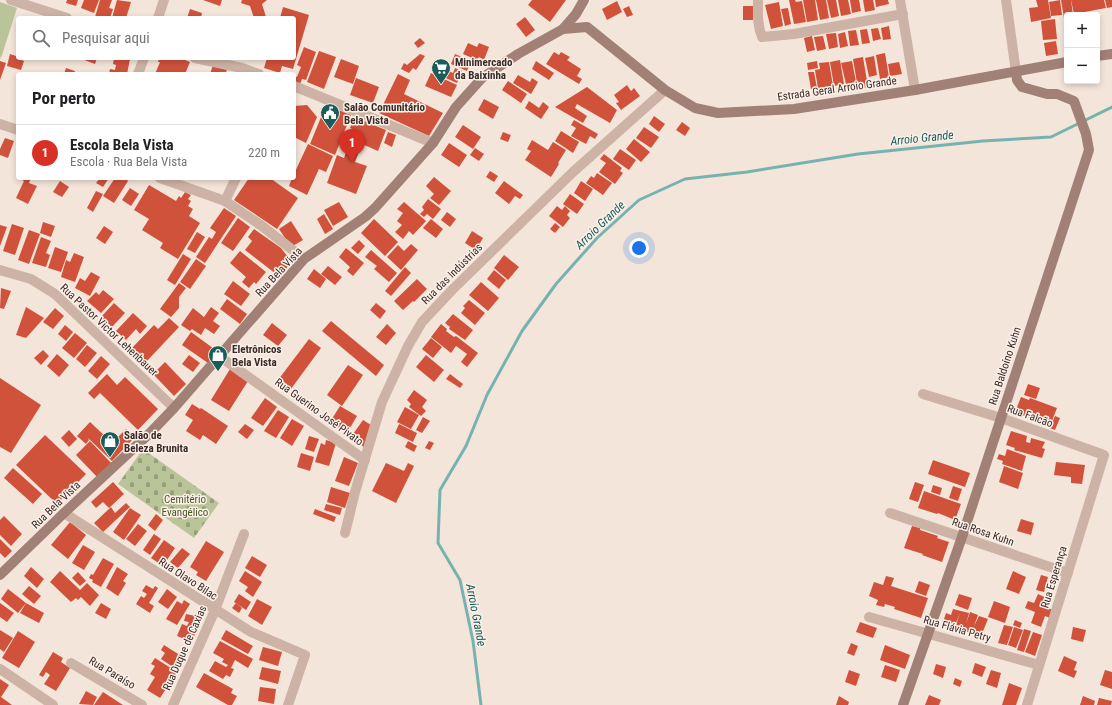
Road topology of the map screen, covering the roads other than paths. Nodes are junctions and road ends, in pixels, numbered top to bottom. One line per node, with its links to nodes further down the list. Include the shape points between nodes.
1 (11, 0): 10 (street)
2 (164, 0): 11 (street)
3 (577, 0): 8 (street)
4 (584, 0): 8 (main road, Rua Bela Vista)
5 (758, 0): 9 (street, via 757,18 762,38)
6 (900, 0): 9 (street)
7 (1006, 0): 20 (street)
8 (576, 14): 12 (main road, Rua Bela Vista)
9 (903, 14): 23 (street)
10 (61, 16)
11 (159, 16)
12 (563, 29): 22 (main road, Estrada Geral Arroio Grande, via 587,27); 26 (main road, Rua Bela Vista, via 482,78 456,107)
13 (1112, 54): 14 (main road)
14 (1100, 56)
15 (143, 60): 18 (street)
16 (204, 60): 19 (street)
17 (1064, 63): 20 (main road, Estrada Geral Arroio Grande)
18 (139, 72)
19 (253, 72)
20 (1016, 72): 23 (main road, Estrada Geral Arroio Grande); 35 (main road, Rua Baldoíno Kuhn, via 1017,80 1022,87 1057,94 1074,101 1089,150)
21 (296, 87): 26 (street)
22 (665, 90): 23 (main road, Estrada Geral Arroio Grande, via 695,108 718,113 794,110); 37 (street, Rua das Indústrias, via 572,172 422,322 382,402)
23 (915, 90)
24 (0, 124): 25 (street)
25 (16, 129)
26 (433, 143): 30 (main road, Rua Bela Vista, via 365,217)
27 (166, 180): 29 (street)
28 (235, 180): 29 (street)
29 (225, 200): 30 (street)
30 (304, 259): 32 (main road, Rua Bela Vista)
31 (0, 270): 34 (street, Rua Pastor Victor Lehenbauer, via 30,279 55,294)
32 (220, 356): 34 (main road, Rua Bela Vista); 37 (street, Rua Guerino José Pivato)
33 (923, 394): 35 (street, Rua Falcão)
34 (174, 408): 38 (main road, Rua Bela Vista)
35 (1001, 418): 36 (street, Rua Falcão); 42 (main road, Rua Baldoíno Kuhn)
36 (1104, 455): 43 (street, Rua Esperança)
37 (365, 460): 40 (street, Rua das Indústrias)
38 (64, 513): 44 (main road, Rua Bela Vista); 45 (street, Rua Olavo Bilac)
39 (890, 513): 42 (street, Rua Rosa Kuhn)
40 (345, 533)
41 (244, 534): 45 (street, Rua Duque de Caxias)
42 (962, 537): 43 (street, Rua Rosa Kuhn); 47 (main road, Rua Baldoíno Kuhn)
43 (1068, 573): 49 (street, Rua Esperança)
44 (0, 575)
45 (215, 610): 53 (street, Rua Duque de Caxias); 54 (street, Rua Olavo Bilac, via 251,632 305,655)
46 (868, 617): 47 (street, Rua Flávia Petry)
47 (928, 633): 49 (street, Rua Flávia Petry); 55 (main road, Rua Baldoíno Kuhn)
48 (71, 662): 52 (street, Rua Paraíso)
49 (1039, 665): 56 (street, Rua Esperança)
50 (0, 669): 51 (street)
51 (53, 705)
52 (142, 705)
53 (173, 705)
54 (288, 705)
55 (904, 705)
56 (1027, 705)

